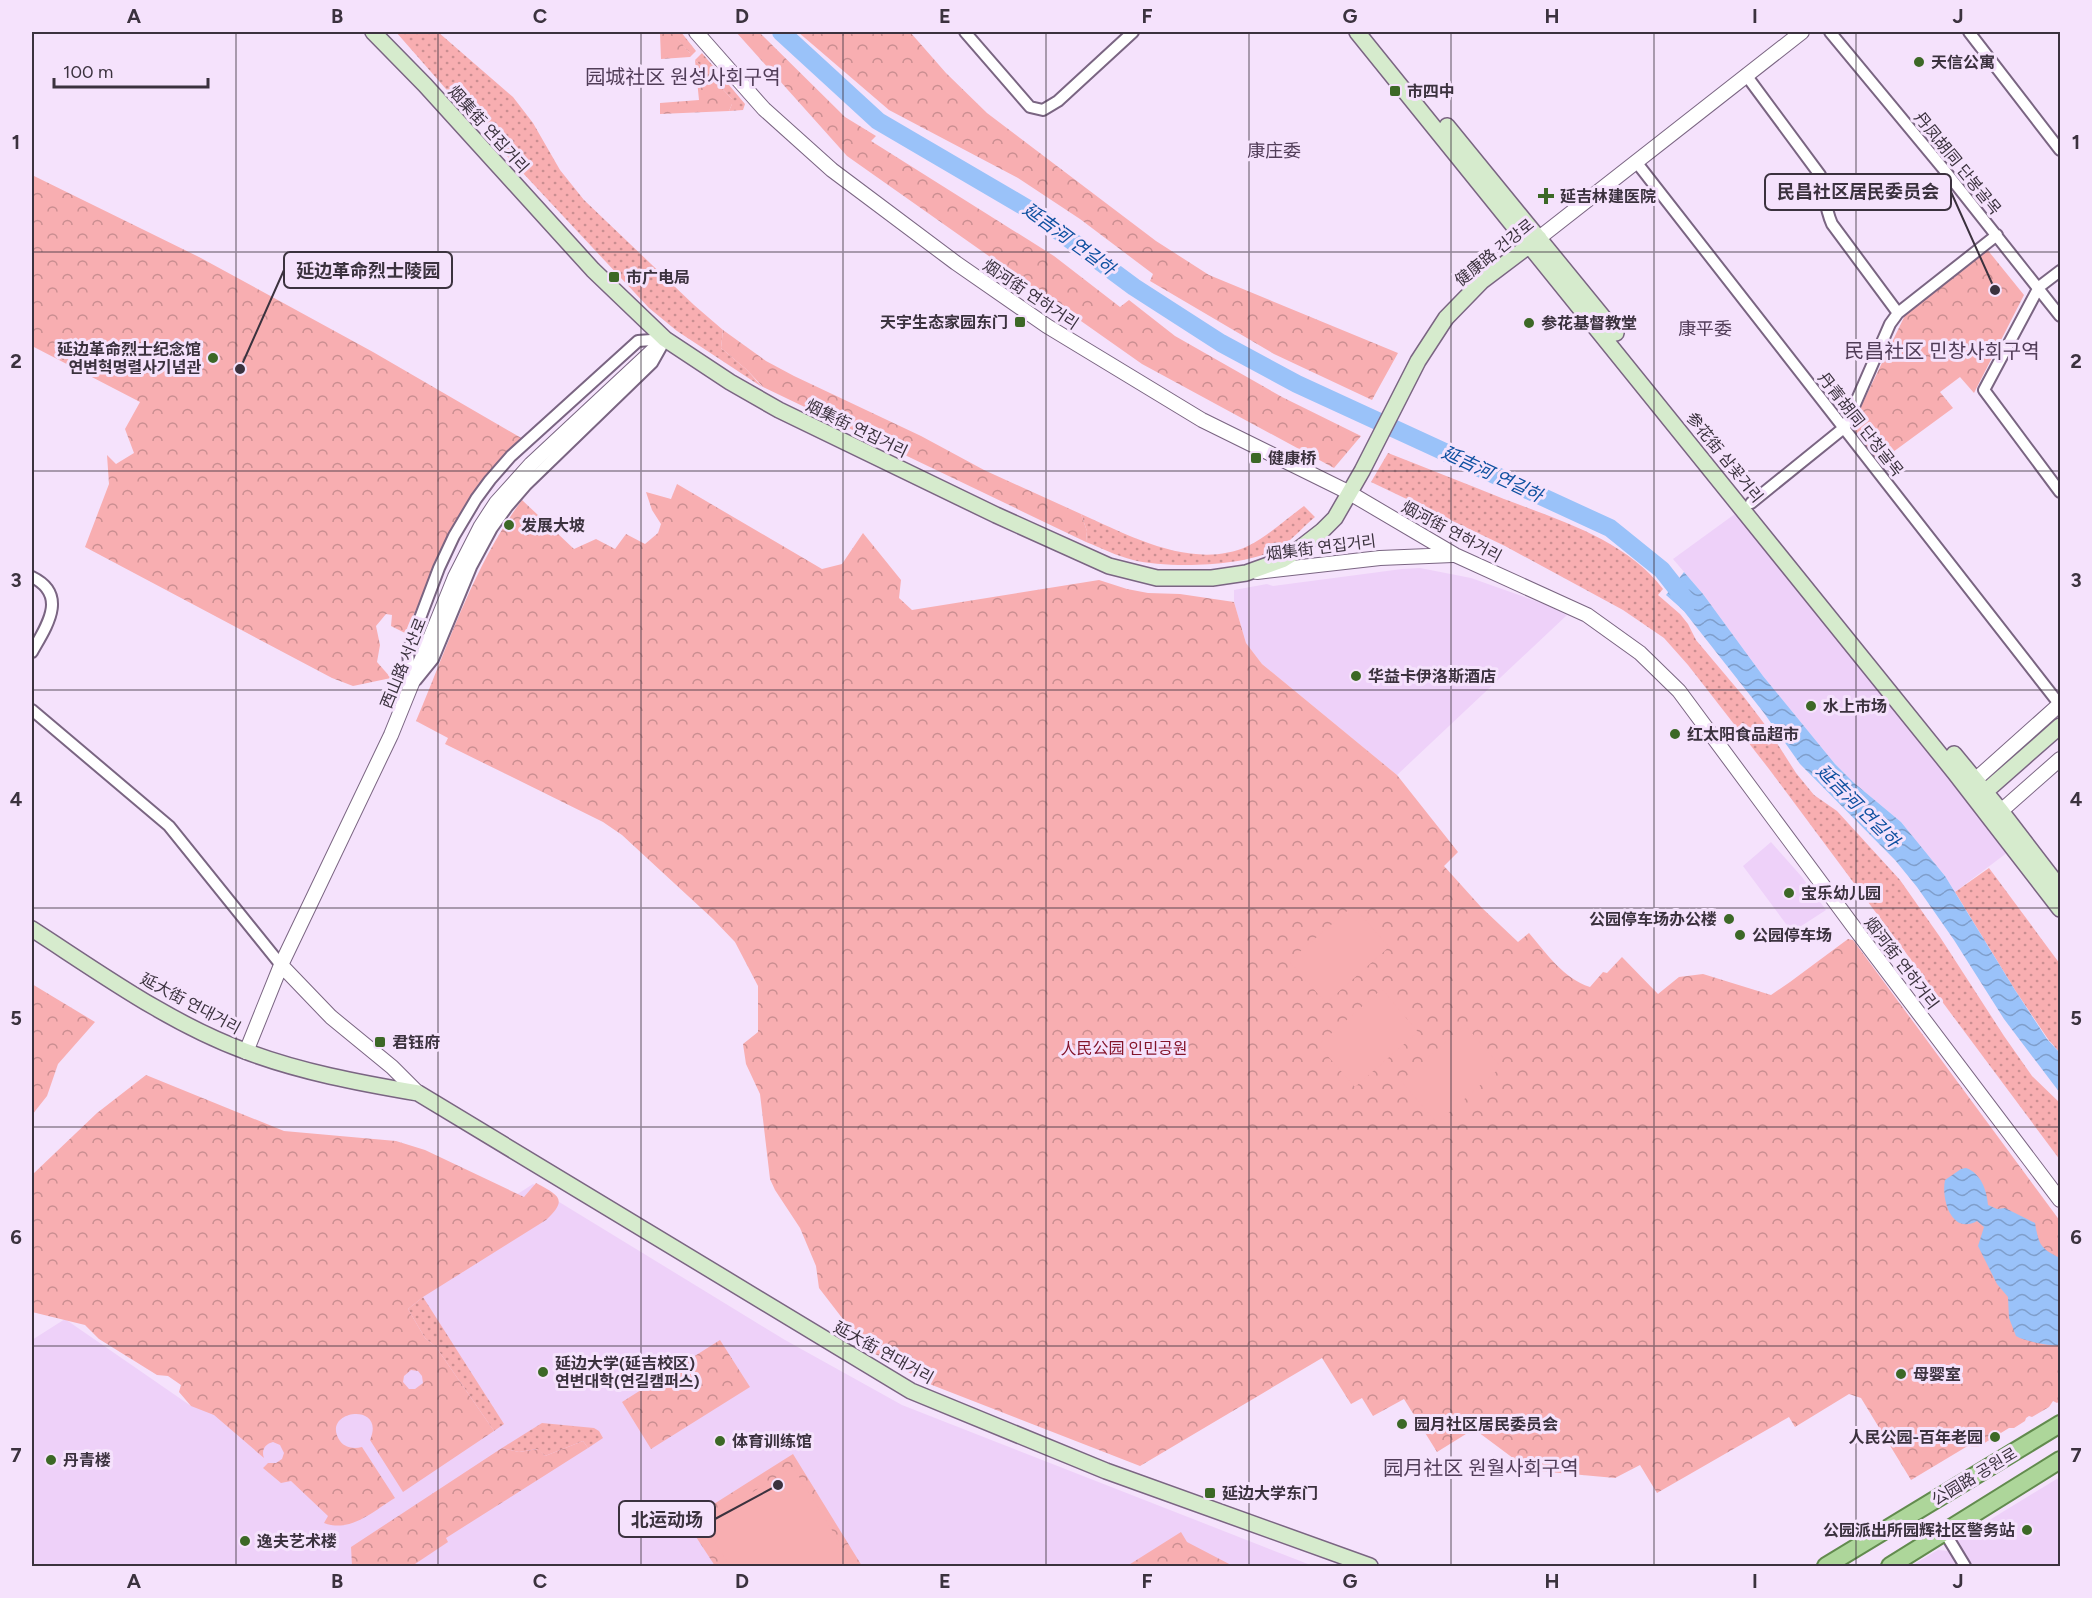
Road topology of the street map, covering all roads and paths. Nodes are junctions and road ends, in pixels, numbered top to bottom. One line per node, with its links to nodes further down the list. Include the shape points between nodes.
1 (373, 32): 19 (main road, 烟集街 연집거리, via 593,270)
2 (696, 32): 21 (street, 烟河街 연하거리, via 764,109 832,170 956,263 1047,326 1159,395)
3 (965, 32): 4 (street, via 1030,107 1043,110 1058,101)
4 (1133, 32)
5 (1357, 32): 14 (main road, 参花街 삼꽃거리)
6 (1370, 32): 14 (main road, 参花街 삼꽃거리)
7 (1802, 32): 10 (street, 健康路 건강로)
8 (1830, 32): 13 (street, 丹凤胡同 단봉골목)
9 (1969, 32): 11 (street)
10 (1746, 75): 12 (street, 健康路 건강로); 17 (street, via 1820,175 1832,224)
11 (2061, 150)
12 (1637, 163): 14 (street, 健康路 건강로); 20 (street, 丹青胡同 단청골목)
13 (1997, 235): 16 (street, 丹凤胡同 단봉골목); 17 (street)
14 (1535, 242): 21 (main road, 健康路 건강로, via 1471,290 1446,318 1418,361); 23 (main road, 参花街 삼꽃거리); 33 (main road, 参花街 삼꽃거리, via 1955,772)
15 (2061, 271): 16 (street)
16 (2039, 287): 18 (street, 丹凤胡同 단봉골목); 22 (street, via 1984,390)
17 (1898, 313): 20 (street)
18 (2061, 316)
19 (665, 339): 25 (main road, 烟集街 연집거리, via 779,410 1109,566 1157,578 1212,578); 37 (street, 西山路 서산로, via 531,464 496,503 467,550 412,686)
20 (1845, 427): 23 (street); 28 (street, 丹青胡同 단청골목)
21 (1348, 492): 24 (street, 烟河街 연하거리); 25 (main road, 健康路 건강로, via 1335,518 1309,542 1282,560)
22 (2061, 492)
23 (1751, 503): 33 (main road, 参花街 삼꽃거리)
24 (1455, 555): 25 (street, 烟集街 연집거리, via 1388,557); 40 (street, 烟河街 연하거리, via 1587,615 1640,653 1679,692)
25 (1246, 573)
26 (32, 577): 27 (street, via 47,589 53,605)
27 (32, 652)
28 (2060, 704): 33 (street)
29 (32, 710): 37 (street, via 169,826)
30 (2061, 726): 33 (main road)
31 (2061, 739): 33 (main road)
32 (2061, 759): 33 (street)
33 (1985, 799): 34 (main road, 参花街 삼꽃거리); 35 (main road, 参花街 삼꽃거리)
34 (2061, 888)
35 (2061, 909)
36 (32, 929): 38 (main road, 延大街 연대거리, via 177,1019)
37 (281, 965): 38 (street, 西山路 서산로); 39 (street, 延大街 연대거리, via 331,1017)
38 (246, 1052): 39 (main road, 延大街 연대거리, via 360,1083)
39 (418, 1093): 44 (main road, 延大街 연대거리, via 911,1391 1106,1471)
40 (2061, 1200)
41 (2061, 1424): 45 (main road, 公园路 공원로)
42 (2061, 1460): 43 (main road, 公园路 공원로)
43 (1945, 1533): 46 (main road, 公园路 공원로); 47 (street)
44 (1370, 1566)
45 (1826, 1566)
46 (1890, 1566)
47 (1965, 1566)

